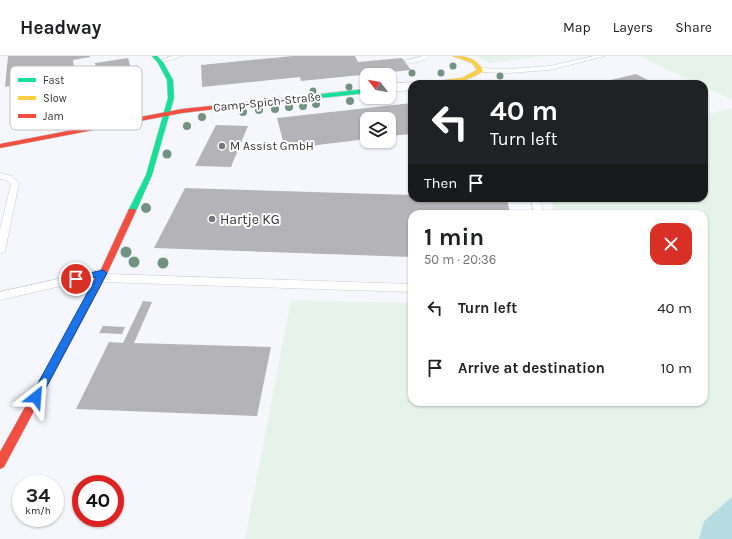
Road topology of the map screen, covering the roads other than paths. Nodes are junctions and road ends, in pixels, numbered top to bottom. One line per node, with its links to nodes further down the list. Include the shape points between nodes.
1 (180, 56): 5 (lane)
2 (426, 56): 6 (lane, via 424,59)
3 (455, 56): 7 (street, via 477,64)
4 (602, 56): 7 (lane, via 550,68)
5 (157, 59): 12 (street, via 170,80 171,98)
6 (407, 61)
7 (480, 70): 8 (street, via 476,75)
8 (453, 80)
9 (408, 86): 10 (street)
10 (396, 87)
11 (360, 92): 12 (street, Camp-Spich-Straße)
12 (167, 114): 13 (street, Camp-Spich-Straße); 18 (street, via 149,176)
13 (142, 119)
14 (84, 130): 15 (street, Camp-Spich-Straße)
15 (0, 146)
16 (0, 176): 17 (lane, via 15,183)
17 (0, 250)
18 (102, 275): 19 (lane); 20 (lane); 21 (street)
19 (408, 288)
20 (0, 296)
21 (0, 463)

